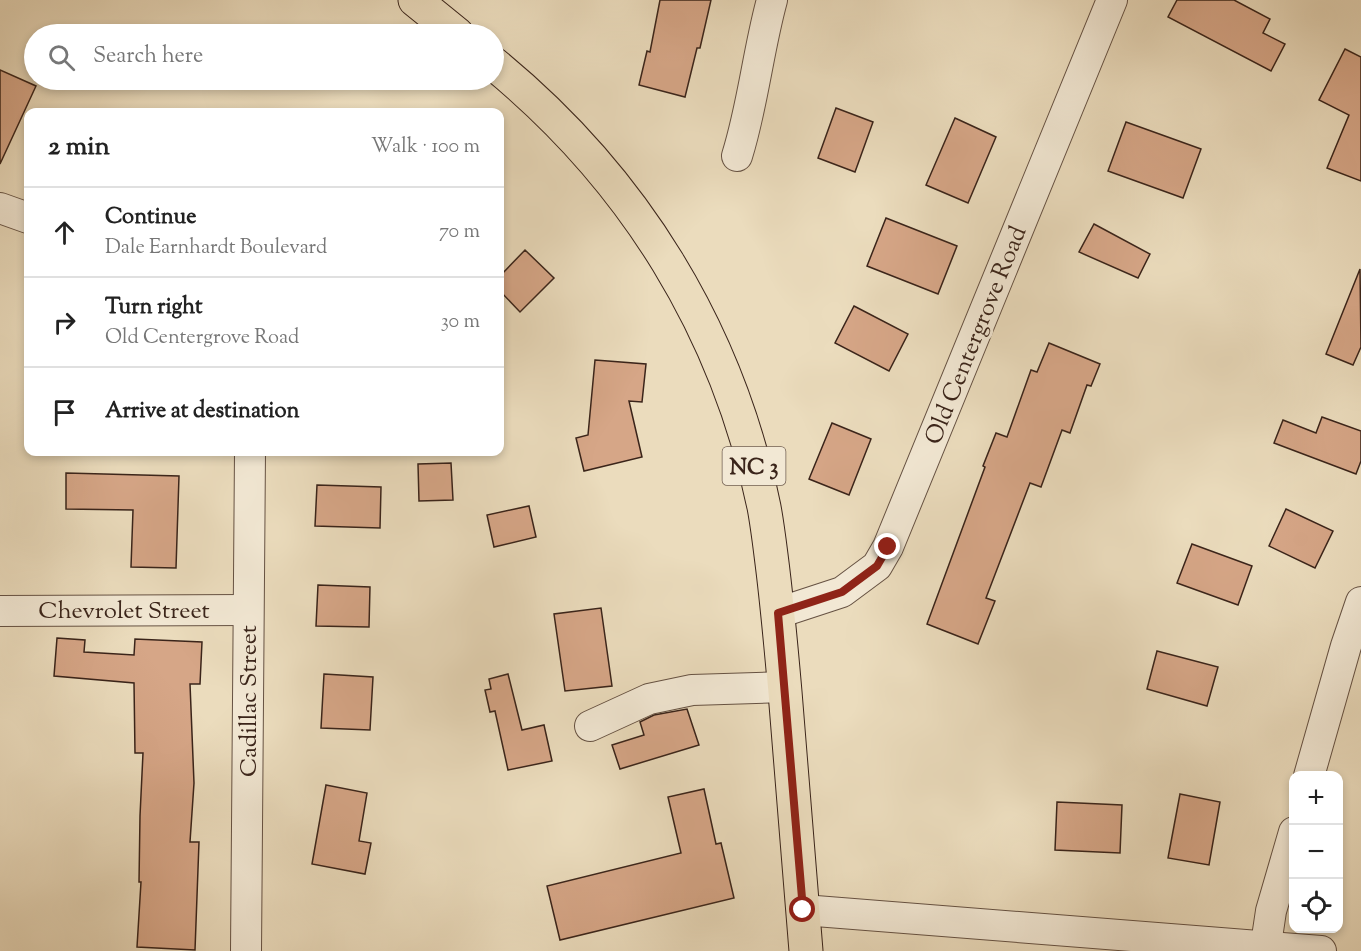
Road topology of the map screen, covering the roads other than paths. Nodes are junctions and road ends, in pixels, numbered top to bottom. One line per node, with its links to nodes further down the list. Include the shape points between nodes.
1 (415, 0): 4 (main road)
2 (772, 0): 6 (street)
3 (1112, 0): 13 (street, Old Centergrove Road, via 888,547 877,566 842,592)
4 (445, 24)
5 (504, 72): 13 (main road, NC 3, via 585,149 628,202 685,289 728,380 753,460 765,509)
6 (737, 156)
7 (0, 208): 8 (street)
8 (24, 217)
9 (250, 456): 11 (street, Cadillac Street)
10 (1361, 602): 16 (street)
11 (248, 610): 12 (street, Chevrolet Street); 20 (street, Cadillac Street)
12 (0, 611)
13 (778, 613): 14 (main road, NC 3)
14 (784, 687): 15 (street, via 692,690 649,699); 18 (main road, NC 3)
15 (590, 726)
16 (1310, 771)
17 (1289, 846): 19 (street, via 1271,910)
18 (803, 910): 19 (street); 21 (main road, NC 3)
19 (1265, 949): 22 (street)
20 (246, 951)
21 (806, 951)
22 (1321, 951)

